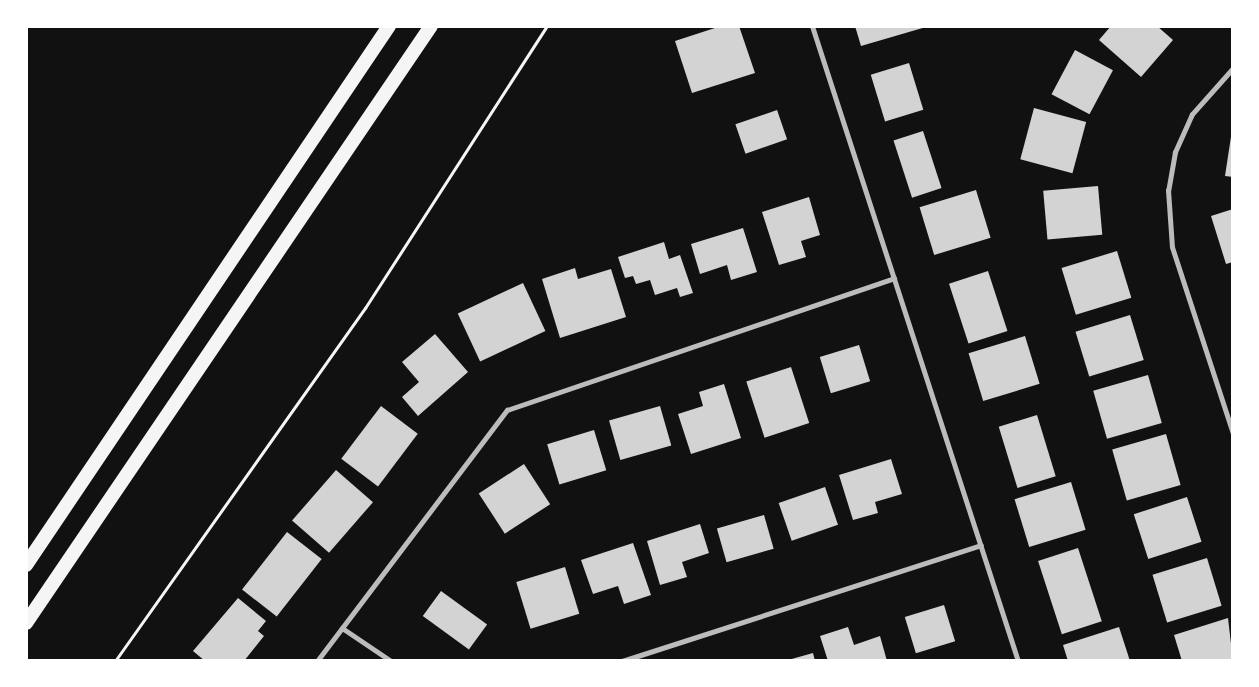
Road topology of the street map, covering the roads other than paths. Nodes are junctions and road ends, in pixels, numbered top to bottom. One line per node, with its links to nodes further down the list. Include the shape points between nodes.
1 (389, 26): 8 (highway)
2 (431, 26): 9 (highway)
3 (812, 26): 5 (street)
4 (1233, 68): 6 (street, via 1192,114 1175,152 1168,190 1172,247)
5 (894, 278): 7 (street); 10 (street, via 507,410)
6 (1233, 434)
7 (980, 545): 13 (street); 14 (street)
8 (26, 566)
9 (26, 623)
10 (342, 628): 11 (street); 12 (street)
11 (317, 661)
12 (391, 661)
13 (622, 661)
14 (1018, 661)

